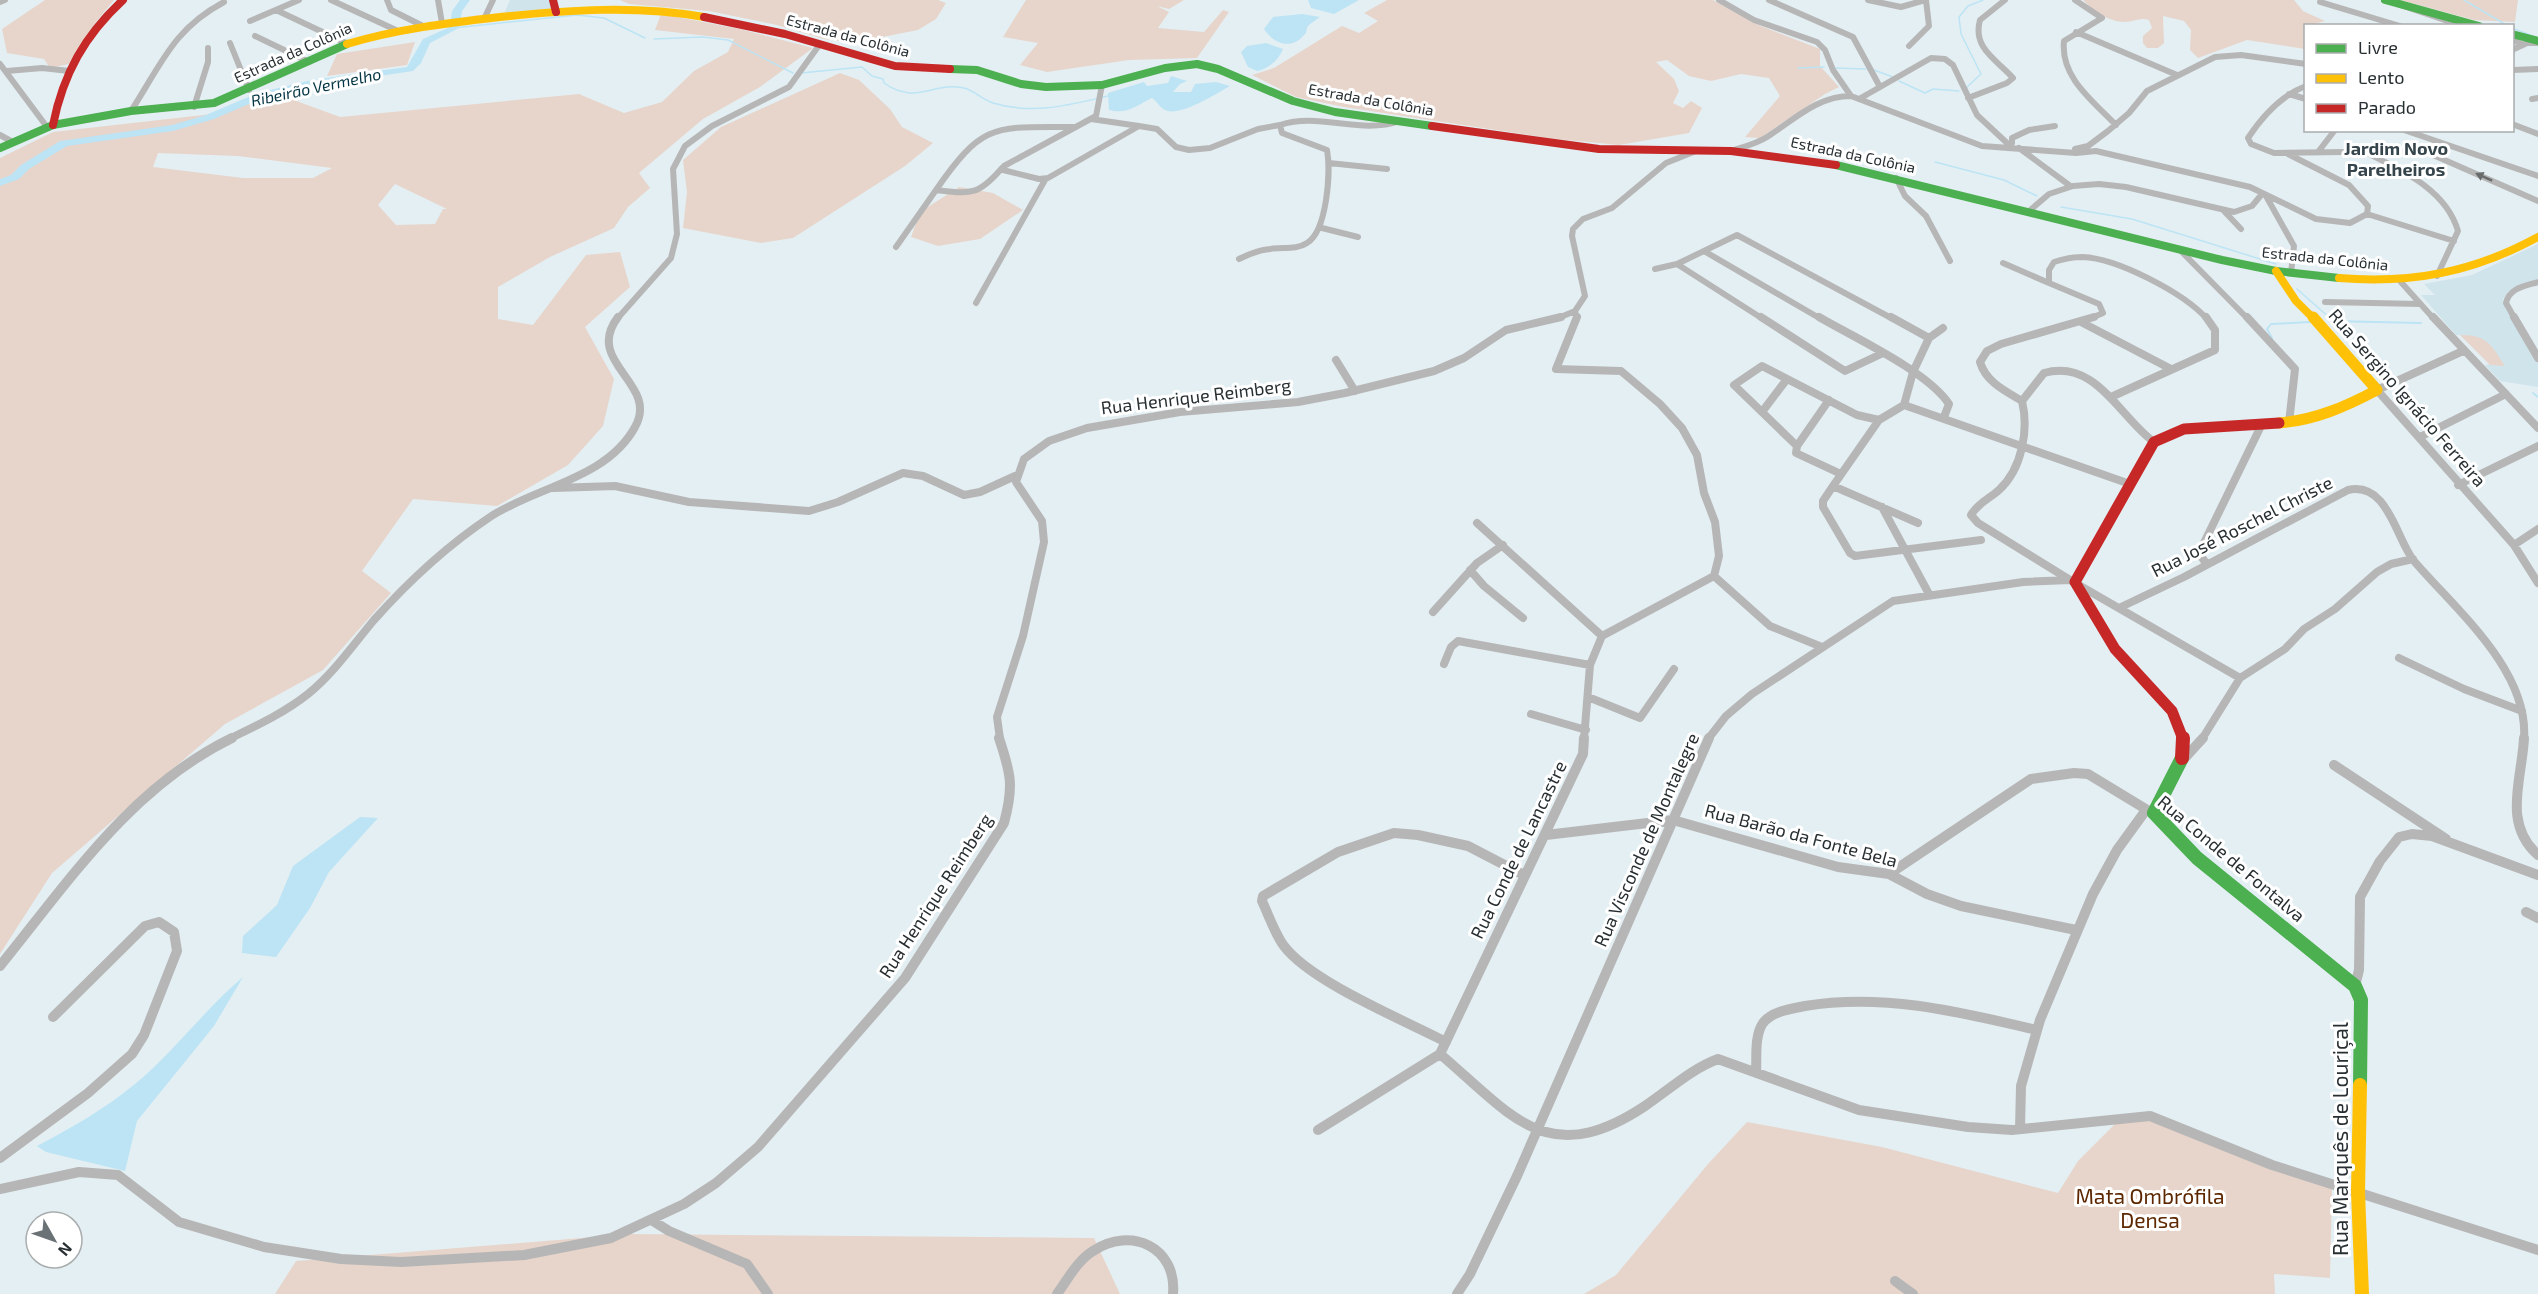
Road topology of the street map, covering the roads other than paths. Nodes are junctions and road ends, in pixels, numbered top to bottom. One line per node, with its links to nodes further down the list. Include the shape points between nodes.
1 (5, 0): 15 (street)
2 (123, 0): 45 (main road, via 91,32)
3 (299, 0): 19 (street)
4 (331, 0): 29 (street)
5 (387, 0): 27 (street, via 391,10)
6 (438, 0): 22 (street)
7 (493, 0): 20 (street)
8 (1719, 0): 53 (street, via 1754,20 1817,42 1826,50 1833,70)
9 (1769, 0): 49 (street, via 1853,37)
10 (1868, 0): 11 (street, via 1901,7)
11 (1926, 0): 28 (street)
12 (2005, 0): 54 (street, via 1980,20 1977,34 1989,56 2013,78)
13 (2075, 0): 30 (street, via 2102,18)
14 (2389, 1): 24 (street); 25 (main road); 26 (main road)
15 (0, 2)
16 (224, 2): 58 (street, via 200,15 168,48)
17 (2320, 2): 23 (street)
18 (555, 6): 20 (main road, Estrada da Colônia); 35 (main road, Estrada da Colônia, via 678,11)
19 (276, 10): 21 (street); 34 (street)
20 (484, 19): 22 (main road, Estrada da Colônia)
21 (250, 21)
22 (453, 22): 27 (main road, Estrada da Colônia)
23 (2393, 24)
24 (2457, 24)
25 (2462, 24)
26 (2472, 24)
27 (423, 26): 29 (main road, Estrada da Colônia)
28 (1928, 27): 31 (street); 36 (street)
29 (396, 30): 34 (main road, Estrada da Colônia)
30 (2076, 32): 46 (street); 63 (street, via 2064,41 2065,64)
31 (1933, 33)
32 (255, 36): 38 (street)
33 (230, 43): 51 (street)
34 (348, 44): 38 (main road, Estrada da Colônia)
35 (820, 44): 48 (main road, Estrada da Colônia, via 895,66 977,70 1021,84 1067,88); 151 (street, via 789,87 728,117 675,160 674,251 655,279 621,311 606,338 616,362 641,400 640,415 622,445 603,460 584,473)
36 (1909, 45)
37 (208, 48): 57 (street, via 208,62)
38 (309, 62): 51 (main road, Estrada da Colônia)
39 (0, 64): 43 (street)
40 (2304, 64): 46 (street, via 2223,54)
41 (42, 68): 43 (street); 45 (street); 47 (street)
42 (2538, 69): 44 (street)
43 (8, 70): 47 (street)
44 (2514, 70)
45 (69, 71): 64 (main road)
46 (2177, 75): 63 (street, via 2147,91)
47 (13, 78): 64 (street)
48 (1102, 85): 59 (street, via 1098,112); 60 (main road, Estrada da Colônia, via 1165,68 1197,64 1313,107)
49 (1880, 87): 54 (street, via 1927,60 1940,58 1953,65); 56 (street)
50 (2304, 87): 52 (street)
51 (249, 90): 57 (main road, Estrada da Colônia)
52 (2289, 94): 55 (street); 80 (street, via 2248,138 2265,152)
53 (1851, 96): 56 (street); 76 (street, via 1816,103 1773,134)
54 (1968, 98): 74 (street, via 1982,122)
55 (2304, 98)
56 (1859, 99): 73 (street, via 1910,115)
57 (194, 107): 58 (main road, Estrada da Colônia)
58 (130, 111): 64 (main road, Estrada da Colônia)
59 (1091, 119): 65 (street); 67 (street)
60 (1400, 121): 62 (street, via 1375,126 1299,120); 75 (main road, Estrada da Colônia, via 1599,149)
61 (2514, 124): 71 (street)
62 (1280, 125): 65 (street, via 1258,129 1210,148 1189,150 1176,147 1157,129); 81 (street, via 1282,133 1325,148)
63 (2116, 125): 68 (street)
64 (50, 126): 72 (main road, Estrada da Colônia)
65 (1139, 126): 86 (street)
66 (2055, 126): 74 (street, via 2013,136)
67 (1076, 127): 82 (street); 88 (street, via 1001,129 983,135 964,150)
68 (2108, 131): 74 (street, via 2088,146 2074,149); 77 (street, via 2102,147)
69 (2333, 132): 79 (street)
70 (2410, 132): 84 (street)
71 (2538, 134)
72 (4, 141)
73 (1970, 142): 74 (street); 74 (street, via 1986,146)
74 (2012, 144): 77 (street, via 2076,153); 87 (street)
75 (1699, 150): 76 (main road, Estrada da Colônia); 116 (street, via 1666,164 1612,208 1583,219 1574,227 1572,236 1585,296)
76 (1731, 151): 85 (main road, Estrada da Colônia, via 1805,159)
77 (2096, 151): 89 (street, via 2240,184)
78 (2362, 151): 79 (street); 90 (street, one-way to 78, via 2428,152); 98 (street, via 2403,172 2443,201 2458,225)
79 (2318, 152): 80 (street)
80 (2288, 154): 93 (street, via 2357,192 2368,206)
81 (1329, 163): 83 (street); 94 (street)
82 (1002, 168): 86 (street); 88 (street, via 983,191 974,194)
83 (1387, 169)
84 (2538, 176)
85 (1896, 178): 92 (main road, Estrada da Colônia); 103 (street, via 1905,196 1926,216)
86 (1045, 180): 114 (street)
87 (2069, 185): 91 (street, via 2107,184); 92 (street, via 2041,197)
88 (936, 190): 99 (street)
89 (2264, 195): 91 (street, via 2245,210); 93 (street, via 2329,221 2350,223); 108 (street, via 2294,246)
90 (2538, 201)
91 (2224, 210): 95 (street)
92 (2028, 212): 100 (main road, Estrada da Colônia)
93 (2367, 214): 98 (street)
94 (1322, 228): 96 (street); 102 (street, via 1307,244)
95 (2241, 229)
96 (1358, 237)
97 (2538, 237): 109 (main road, Estrada da Colônia, via 2469,270)
98 (2454, 241): 109 (street)
99 (896, 247)
100 (2179, 249): 107 (main road, Estrada da Colônia); 138 (street, via 2295,369)
101 (1704, 251): 105 (street); 119 (street, via 1737,236 1744,238); 121 (street)
102 (1239, 259)
103 (1950, 261)
104 (2003, 263): 112 (street)
105 (1677, 264): 106 (street); 121 (street, via 1845,372)
106 (1654, 268)
107 (2276, 271): 108 (main road, Estrada da Colônia); 128 (main road, Rua Sergino Ignácio Ferreira, via 2296,302)
108 (2291, 273): 110 (main road, Estrada da Colônia)
109 (2438, 276): 110 (main road, Estrada da Colônia)
110 (2400, 281): 115 (street)
111 (2538, 282): 122 (street, via 2509,293 2506,298)
112 (2049, 283): 117 (street, via 2103,308 2099,316); 124 (street, via 2049,270 2054,262 2084,256 2125,270 2192,304 2215,330 2215,350)
113 (2325, 302): 115 (street)
114 (976, 303)
115 (2420, 304): 120 (street)
116 (1575, 311): 125 (street, via 1575,327 1556,369); 129 (street, Rua Henrique Reimberg, via 1510,328 1453,363)
117 (2081, 322): 124 (street); 133 (street, via 2001,344 1982,357 1981,369 1989,379)
118 (1943, 328): 119 (street)
119 (1929, 338): 126 (street)
120 (2463, 351): 128 (street); 130 (street)
121 (1881, 354): 126 (street)
122 (2538, 358)
123 (1336, 360): 129 (street)
124 (2170, 369): 131 (street)
125 (1621, 371): 163 (street, via 1671,415 1694,449 1719,542)
126 (1913, 372): 134 (street); 136 (street, via 1941,392 1948,404)
127 (1787, 379): 132 (street); 135 (street); 135 (street, via 1762,366 1734,384)
128 (2377, 390): 138 (main road, via 2320,418); 141 (street, Rua Sergino Ignácio Ferreira)
129 (1354, 392): 147 (street, Rua Henrique Reimberg, via 1311,400 1134,417 1068,432 1028,455)
130 (2506, 394): 140 (street); 141 (street)
131 (2111, 397): 133 (street, via 2089,378 2056,372 2041,376); 142 (street, via 2142,436)
132 (1828, 400): 137 (street, via 1857,415); 143 (street)
133 (2022, 401): 145 (street, via 2025,416)
134 (1904, 405): 136 (street); 137 (street)
135 (1762, 411): 143 (street)
136 (1944, 417): 145 (street)
137 (1879, 420): 146 (street)
138 (2289, 423): 139 (main road)
139 (2261, 426): 142 (main road, via 2176,430); 161 (street, via 2201,549)
140 (2538, 428)
141 (2420, 437): 149 (street, Rua Sergino Ignácio Ferreira)
142 (2154, 442): 148 (main road)
143 (1797, 446): 146 (street, via 1796,453)
144 (2538, 446): 149 (street)
145 (2021, 447): 148 (street); 164 (street, via 2009,478 1971,515)
146 (1841, 474): 150 (street)
147 (1015, 476): 151 (street, via 964,495 923,476 903,473 809,511 689,502 615,486); 207 (street, Rua Henrique Reimberg, via 1042,521 1045,535 1023,636 997,717 1011,774 1004,823 905,978 774,1130 716,1183)
148 (2130, 484): 164 (main road)
149 (2458, 485): 158 (street, Rua Sergino Ignácio Ferreira)
150 (1833, 486): 152 (street); 159 (street, via 1823,507 1850,554)
151 (544, 488): 194 (street, via 488,518 425,570 392,600 324,680 294,705 169,774 127,812)
152 (1881, 507): 154 (street); 159 (street)
153 (1477, 523): 157 (street)
154 (1918, 523)
155 (2538, 529): 158 (street)
156 (1981, 540): 159 (street)
157 (1503, 545): 162 (street); 170 (street)
158 (2514, 546): 165 (street, Rua Sergino Ignácio Ferreira)
159 (1905, 550): 166 (street)
160 (2413, 559): 161 (street, Rua José Roschel Christe, via 2378,499 2361,489 2348,490); 176 (street, via 2377,572 2335,609 2304,629 2285,649); 178 (street, via 2477,630)
161 (2206, 563): 167 (street, Rua José Roschel Christe)
162 (1470, 570): 168 (street); 169 (street)
163 (1714, 576): 170 (street); 171 (street, via 1770,626)
164 (2072, 581): 166 (street, Rua Visconde de Montalegre, via 2023,582); 167 (street); 181 (main road, via 2116,649 2180,722 2184,738)
165 (2538, 583)
166 (1929, 594): 171 (street, Rua Visconde de Montalegre, via 1893,601)
167 (2121, 607): 176 (street)
168 (1433, 612)
169 (1523, 618)
170 (1602, 636): 174 (street, Rua Conde de Lancastre)
171 (1822, 647): 184 (street, Rua Visconde de Montalegre, via 1752,694 1718,723)
172 (2399, 658): 178 (street)
173 (1444, 664): 174 (street, via 1454,643 1464,641)
174 (1590, 665): 177 (street, Rua Conde de Lancastre)
175 (1674, 669): 177 (street, via 1640,718)
176 (2240, 678): 181 (street, via 2199,744)
177 (1588, 697): 180 (street, Rua Conde de Lancastre)
178 (2522, 711): 187 (street, via 2524,743 2517,794 2518,826 2522,842)
179 (1531, 714): 180 (street)
180 (1586, 730): 185 (street, Rua Conde de Lancastre, via 1583,754)
181 (2182, 760): 183 (main road)
182 (2334, 765): 186 (street, via 2432,827)
183 (2150, 812): 188 (street, Rua Conde de Fontalva, via 2088,774 2031,779); 193 (street, via 2121,843); 195 (main road, Rua Conde de Fontalva, via 2197,858)
184 (1674, 820): 185 (street, Rua Barão da Fonte Bela); 188 (street, Rua Barão da Fonte Bela, via 1838,867); 203 (street, Rua Visconde de Montalegre)
185 (1545, 836): 189 (street, Rua Conde de Lancastre)
186 (2449, 842): 190 (street); 195 (street, via 2406,834 2394,841 2380,861 2360,897 2359,970)
187 (2538, 855)
188 (1889, 874): 193 (street, Rua Barão da Fonte Bela, via 1961,906)
189 (1524, 875): 198 (street, Rua Conde de Lancastre); 198 (street, via 1468,846 1394,833 1330,855 1263,896 1276,931 1298,962)
190 (2538, 875)
191 (2526, 912): 192 (street)
192 (2538, 918)
193 (2076, 930): 197 (street)
194 (0, 966)
195 (2355, 986): 206 (main road, Rua Marquês de Louriçal, via 2361,1000 2362,1028)
196 (53, 1017): 204 (street, via 145,926 159,922 172,928 178,939 177,951 139,1046 88,1093)
197 (2037, 1030): 200 (street, via 1949,1011 1844,999 1771,1017 1761,1026); 201 (street, via 2020,1098)
198 (1446, 1042): 199 (street, Rua Conde de Lancastre)
199 (1440, 1054): 202 (street); 203 (street, via 1516,1119)
200 (1756, 1072): 201 (street, via 1859,1110 1968,1127); 203 (street, via 1718,1059 1702,1065 1607,1128 1569,1134)
201 (2020, 1129): 206 (street, via 2150,1116 2272,1164)
202 (1318, 1130)
203 (1536, 1131): 213 (street, Rua Visconde de Montalegre, via 1470,1275)
204 (0, 1158)
205 (0, 1189): 207 (street, Rua Henrique Reimberg, via 79,1172 118,1175 164,1212 201,1230 317,1257 367,1261 524,1255 601,1241)
206 (2358, 1192): 208 (street); 215 (main road, Rua Marquês de Louriçal)
207 (653, 1221): 210 (street, via 747,1264)
208 (2538, 1250)
209 (1895, 1281): 214 (street)
210 (768, 1294)
211 (1057, 1294): 212 (street, via 1093,1250 1126,1241 1150,1245 1168,1259 1175,1275)
212 (1173, 1294)
213 (1457, 1294)
214 (1913, 1294)
215 (2362, 1294)

